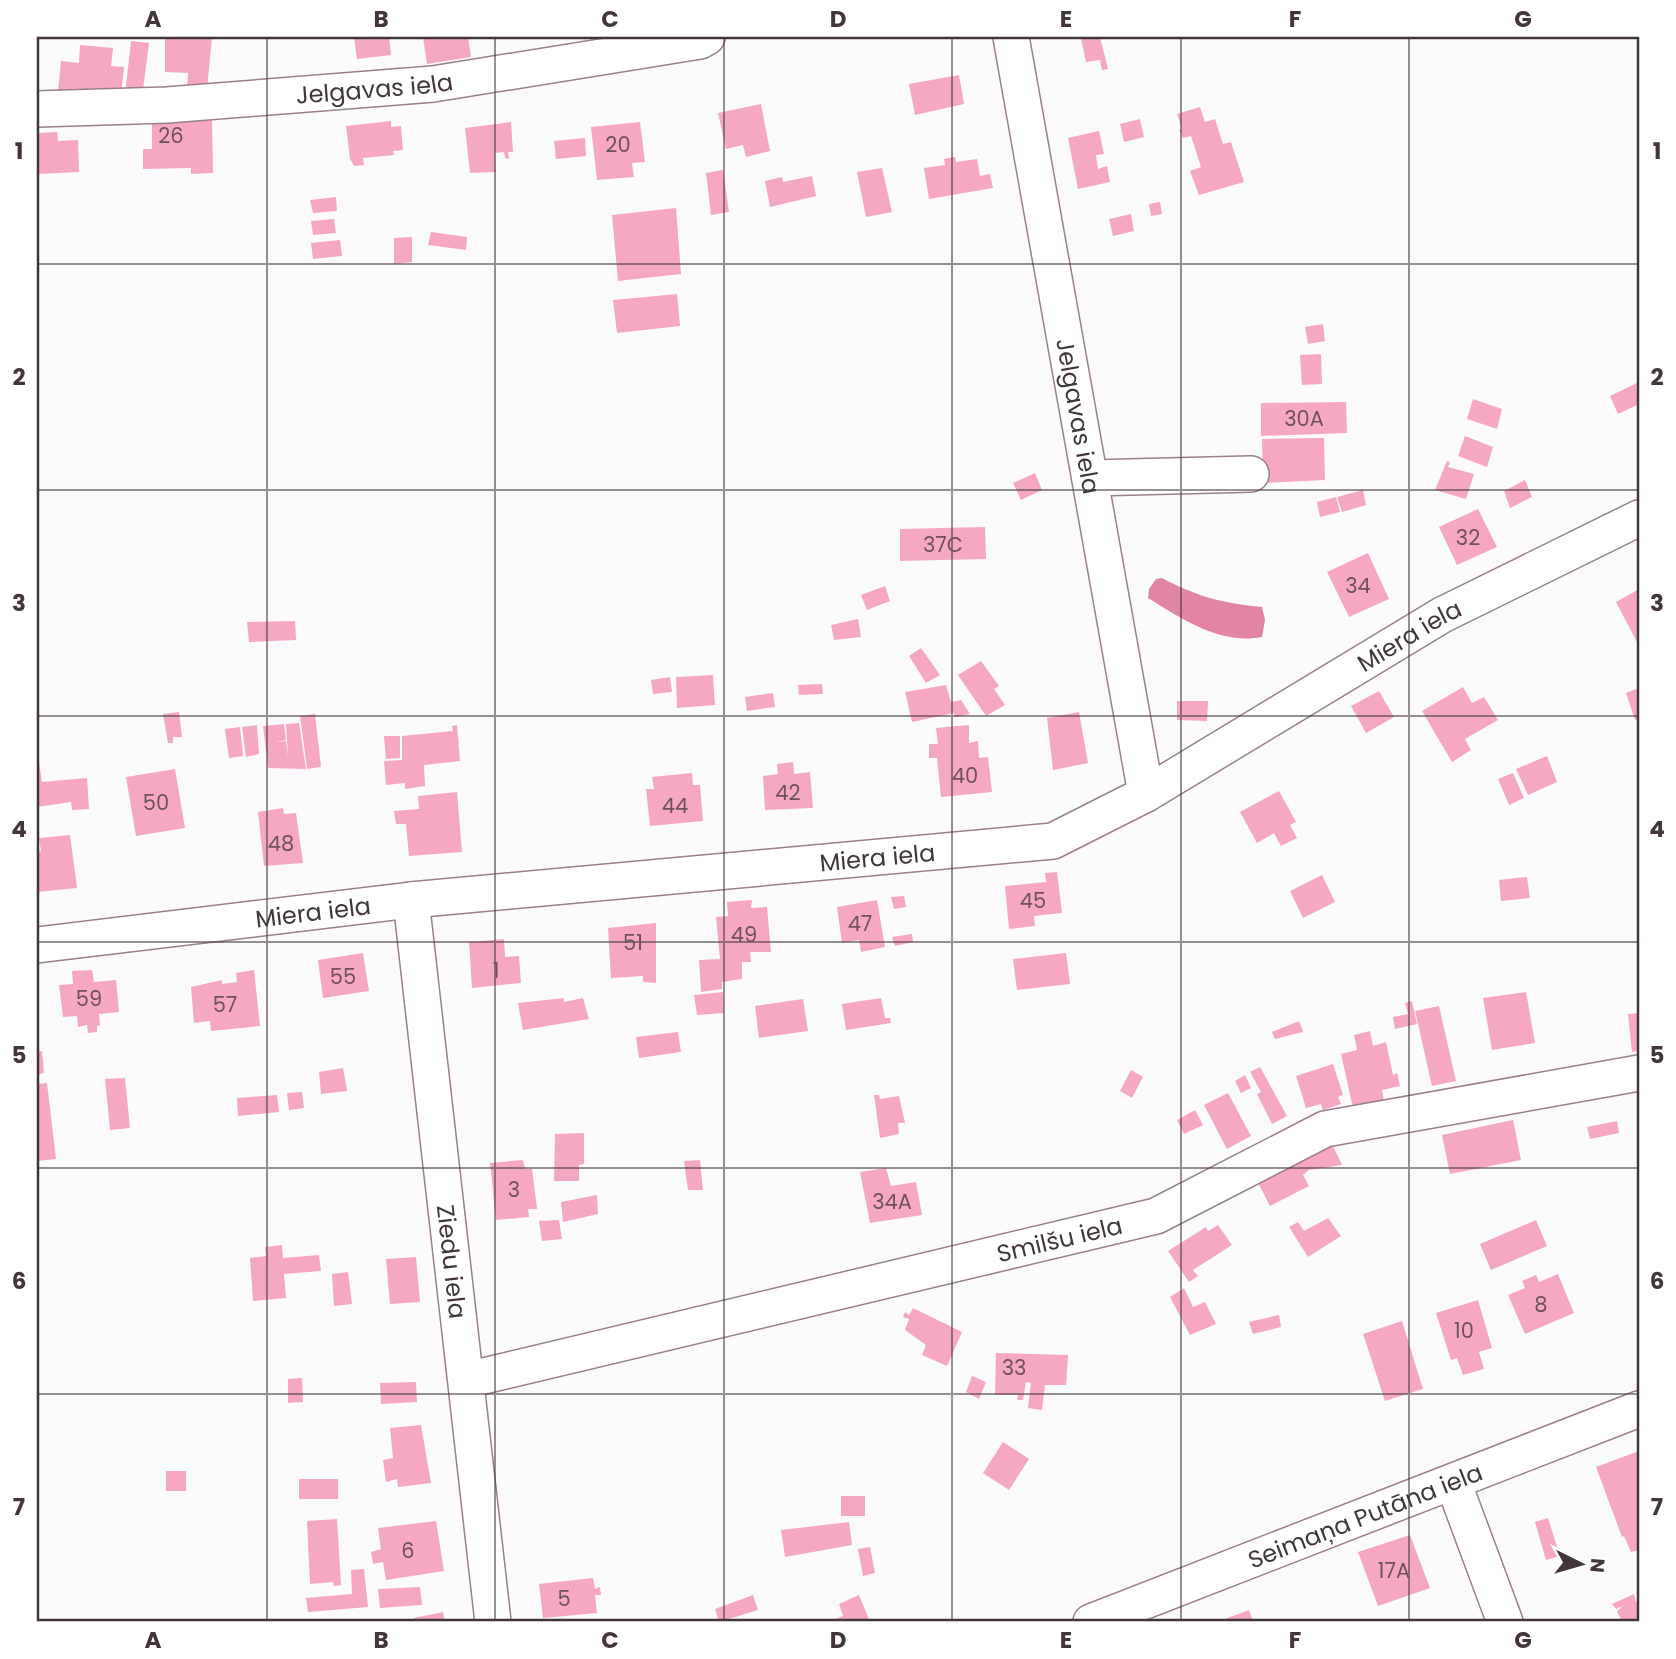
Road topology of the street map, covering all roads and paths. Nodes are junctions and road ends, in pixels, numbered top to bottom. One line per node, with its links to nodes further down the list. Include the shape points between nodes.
1 (707, 37): 3 (street, Jelgavas iela, via 433,84 167,105)
2 (1012, 37): 5 (street, Jelgavas iela)
3 (37, 109)
4 (1251, 474): 5 (street)
5 (1090, 478): 7 (street, Jelgavas iela)
6 (1639, 517): 7 (street, Miera iela, via 1442,615)
7 (1146, 794): 8 (street, Miera iela, via 1053,841)
8 (411, 900): 9 (street, Miera iela); 11 (street, Ziedu iela)
9 (37, 945)
10 (1639, 1073): 11 (street, Smilšu iela, via 1325,1129 1156,1216)
11 (467, 1380): 14 (street, Ziedu iela)
12 (1639, 1409): 13 (street, Seimaņa Putāna iela)
13 (1453, 1482): 15 (street, Seimaņa Putāna iela); 16 (street)
14 (493, 1622)
15 (1091, 1622)
16 (1505, 1622)

